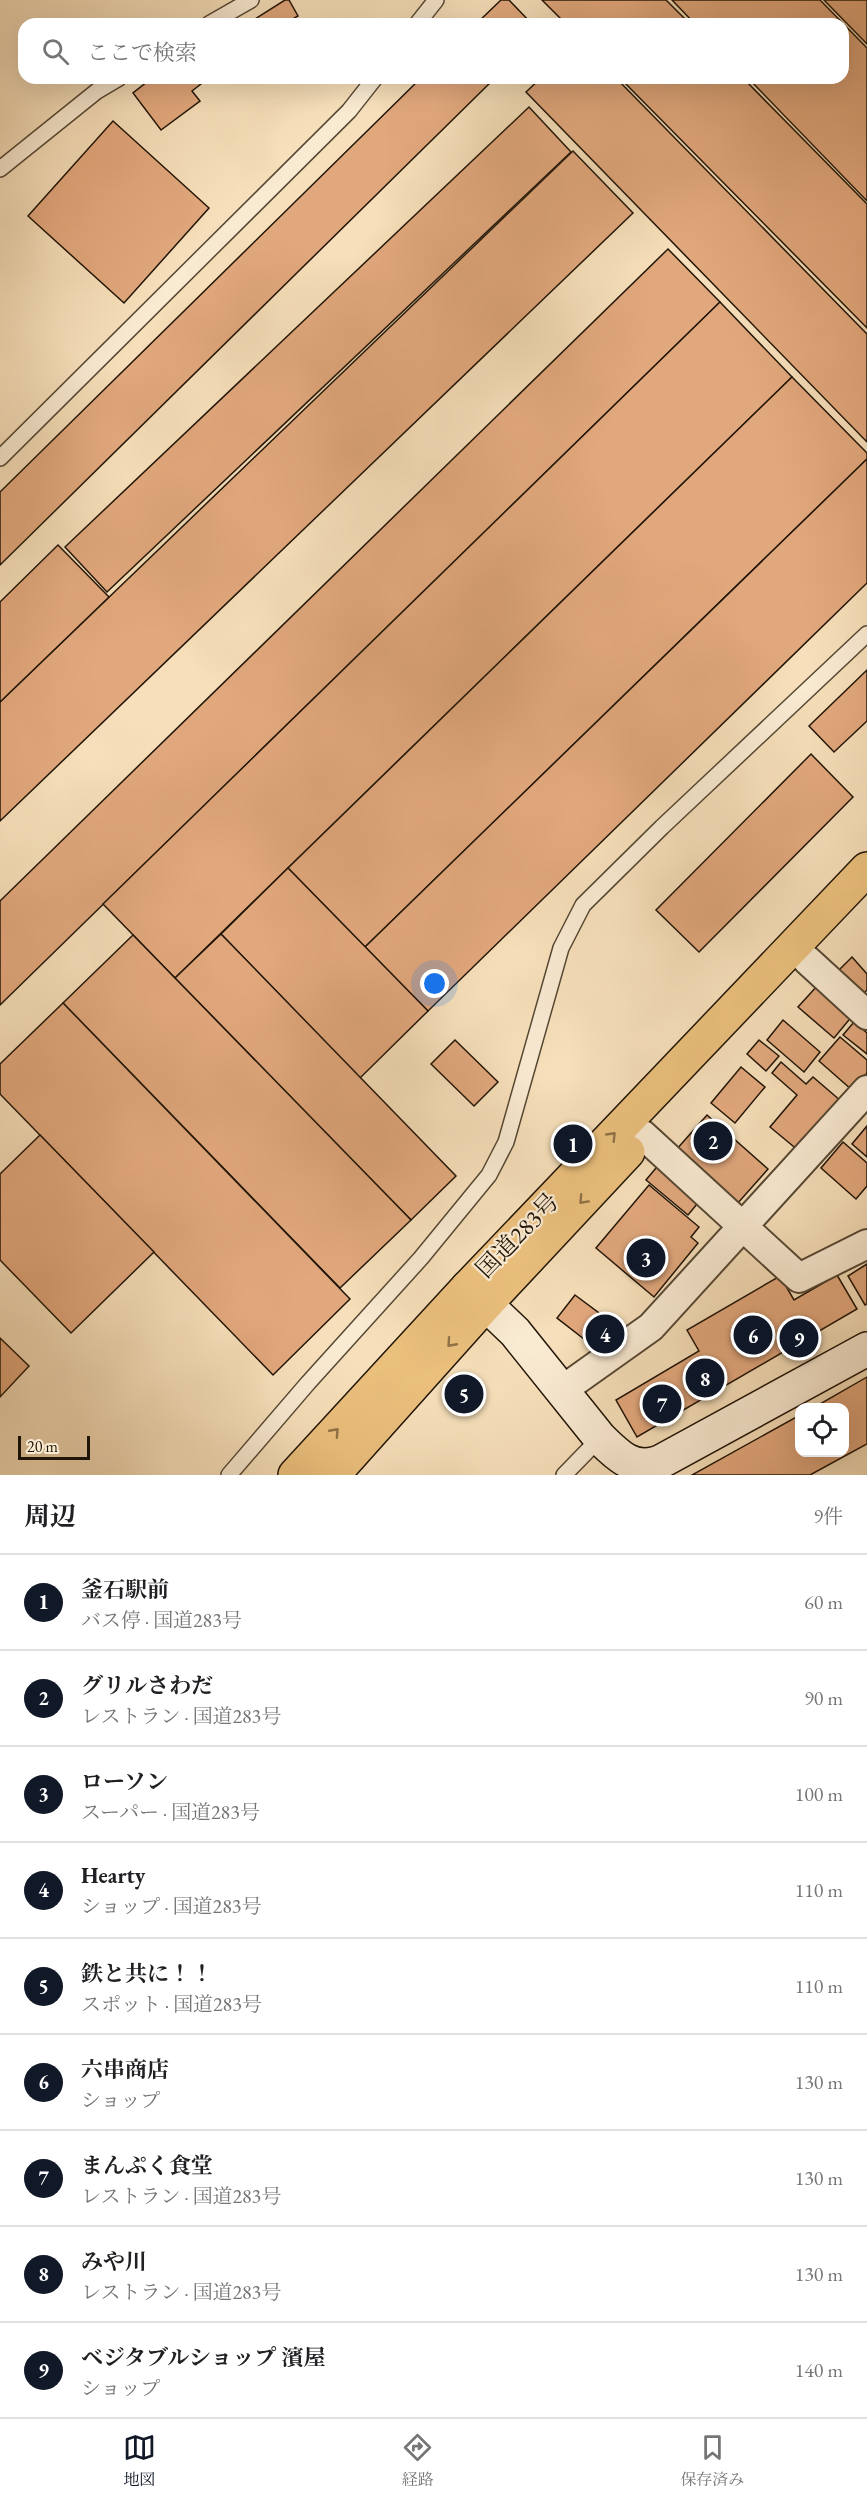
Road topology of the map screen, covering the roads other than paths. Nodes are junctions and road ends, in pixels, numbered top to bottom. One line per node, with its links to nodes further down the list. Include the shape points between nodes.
1 (251, 0): 3 (lane)
2 (436, 0): 4 (lane)
3 (220, 18)
4 (422, 18)
5 (109, 84): 7 (lane)
6 (370, 84): 8 (lane, via 349,111)
7 (0, 168)
8 (0, 458)
9 (867, 634): 23 (lane, via 583,905 561,948 510,1131 489,1175)
10 (867, 869): 18 (highway, 国道283号, one-way to 10)
11 (867, 897): 12 (highway, 国道283号)
12 (807, 960): 13 (street); 15 (highway, 国道283号)
13 (867, 1015)
14 (867, 1090): 16 (street)
15 (643, 1135): 16 (street); 18 (highway, 国道283号, one-way to 18)
16 (743, 1227): 17 (street, via 799,1278); 20 (street, via 651,1327)
17 (867, 1244)
18 (477, 1295): 20 (street, via 515,1332); 24 (highway, 国道283号, one-way to 18); 25 (highway, 国道283号, one-way to 25)
19 (867, 1348): 22 (street, via 660,1462)
20 (561, 1391): 21 (street)
21 (600, 1438): 22 (street); 26 (lane)
22 (630, 1470)
23 (229, 1475)
24 (296, 1475)
25 (333, 1475)
26 (564, 1475)

